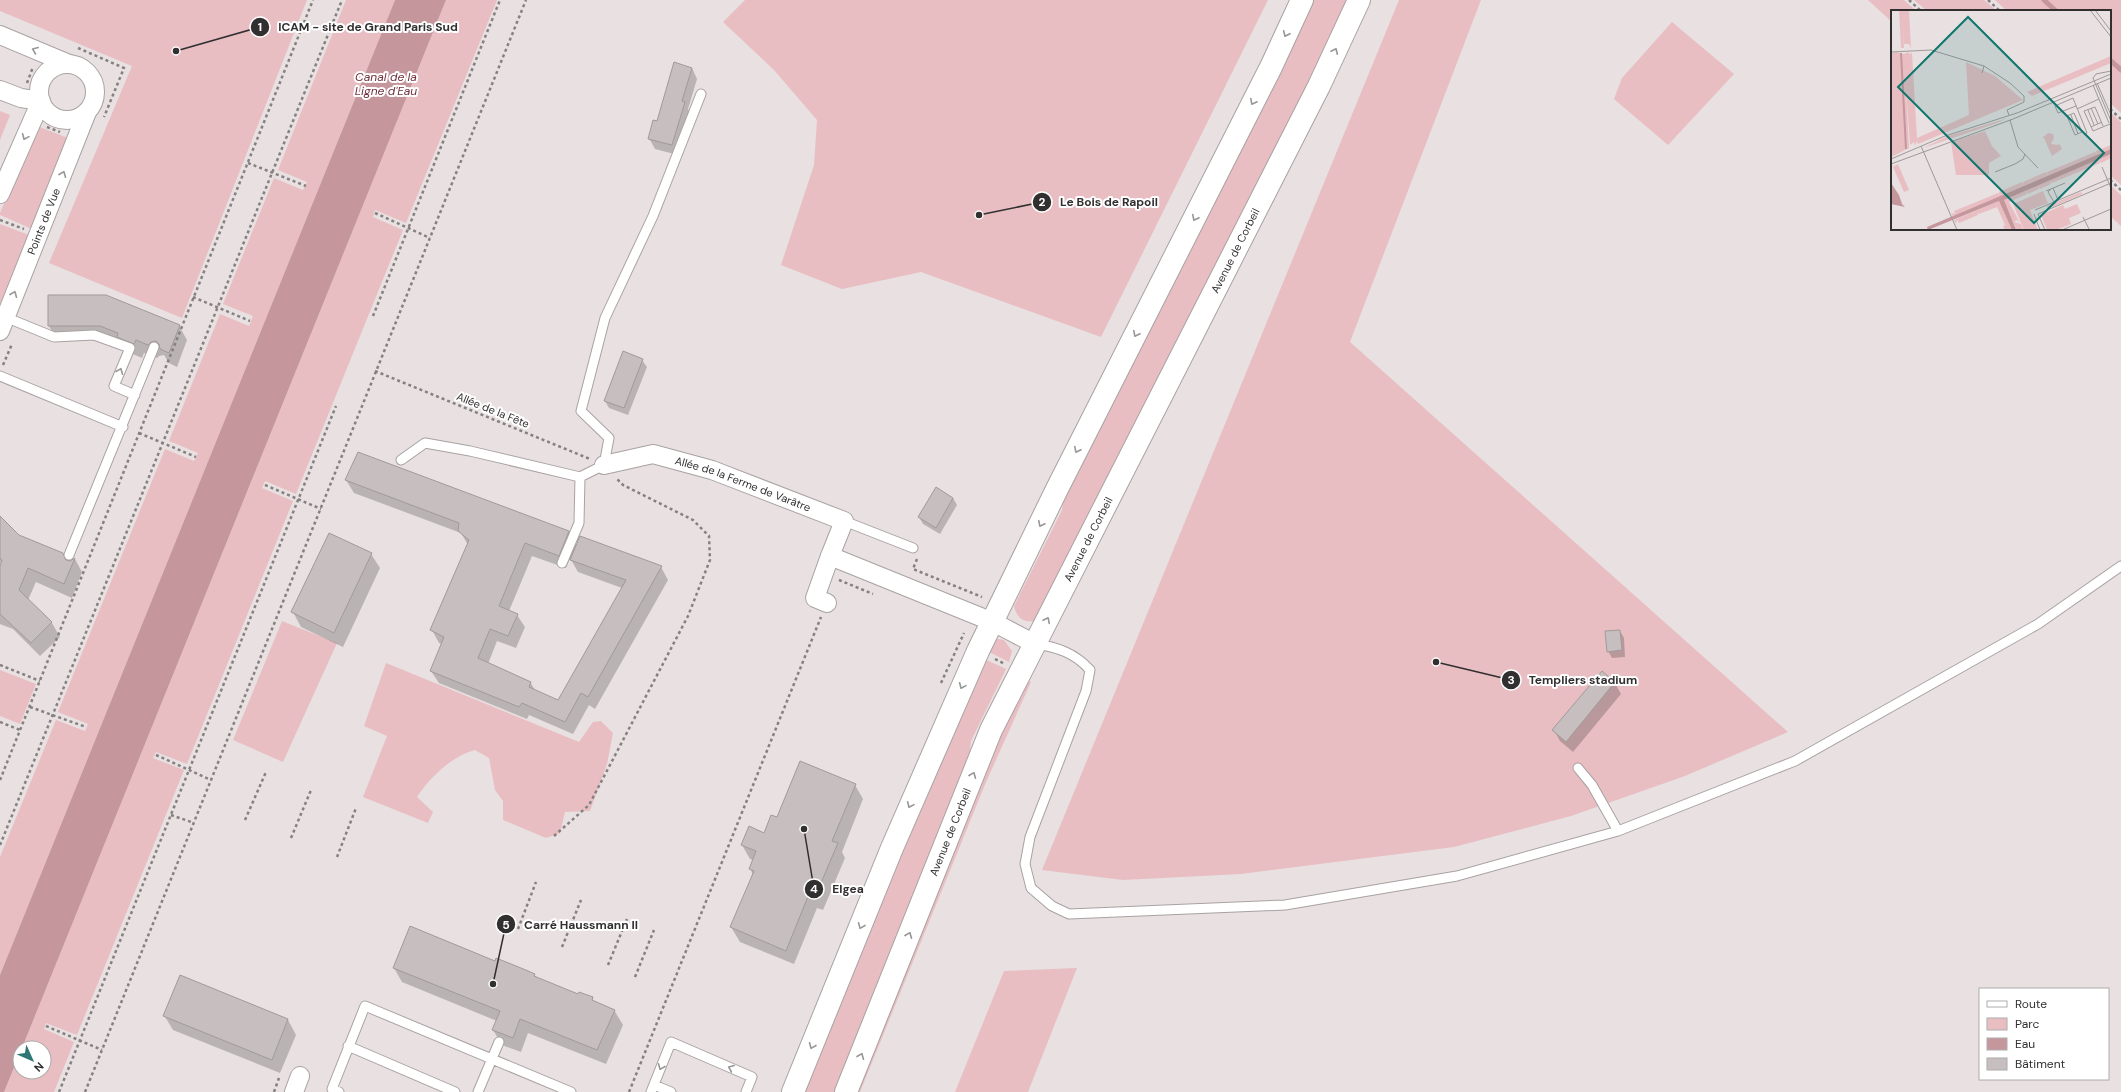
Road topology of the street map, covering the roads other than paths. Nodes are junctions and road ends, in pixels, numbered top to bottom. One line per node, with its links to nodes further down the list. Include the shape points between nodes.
1 (1302, 0): 25 (main road, one-way to 25, via 1271,67)
2 (1359, 0): 26 (main road, Avenue de Corbeil, one-way to 2, via 1318,86)
3 (0, 35): 4 (street, one-way to 3)
4 (69, 64): 7 (street, via 54,67 47,72 40,86); 8 (street, via 84,69 93,82 94,98)
5 (0, 90): 7 (street, via 21,98)
6 (701, 94): 16 (lane, via 653,216 605,318 581,412 609,438)
7 (41, 101): 8 (street, via 50,114 65,120); 9 (street, one-way to 9)
8 (87, 112): 10 (street, Points de Vue, one-way to 8)
9 (0, 194)
10 (3, 324): 13 (lane, one-way to 10, via 114,386 130,348 94,335 54,337)
11 (154, 347): 13 (lane)
12 (0, 376): 14 (lane)
13 (135, 395): 14 (lane)
14 (123, 427): 20 (lane)
15 (401, 460): 17 (lane, via 425,443)
16 (604, 465): 17 (lane); 18 (street, Allée de la Ferme de Varâtre, via 653,454 712,470)
17 (580, 477): 22 (lane, via 579,523)
18 (844, 521): 19 (lane); 21 (street)
19 (913, 548)
20 (69, 555)
21 (837, 559): 24 (street, via 815,598); 25 (street)
22 (562, 563)
23 (2121, 566): 28 (lane, via 2038,624 1795,761)
24 (827, 603)
25 (993, 622): 26 (street); 39 (main road, one-way to 39, via 892,848)
26 (1035, 644): 28 (lane, via 1058,648 1082,661 1090,670 1086,691 1030,837 1024,864 1031,888 1052,906 1069,914 1286,905 1457,876); 40 (main road, Avenue de Corbeil, one-way to 26, via 991,730)
27 (1578, 768): 28 (lane, via 1592,785)
28 (1618, 831)
29 (498, 1042): 31 (lane)
30 (348, 1046): 31 (lane, via 365,1006); 33 (lane, via 332,1089); 34 (lane)
31 (492, 1058): 35 (lane); 36 (lane)
32 (652, 1088): 37 (lane); 38 (lane, one-way to 32, via 752,1077 671,1042)
33 (339, 1092)
34 (455, 1092)
35 (478, 1092)
36 (570, 1092)
37 (671, 1092)
38 (746, 1092)
39 (793, 1092)
40 (846, 1092)

